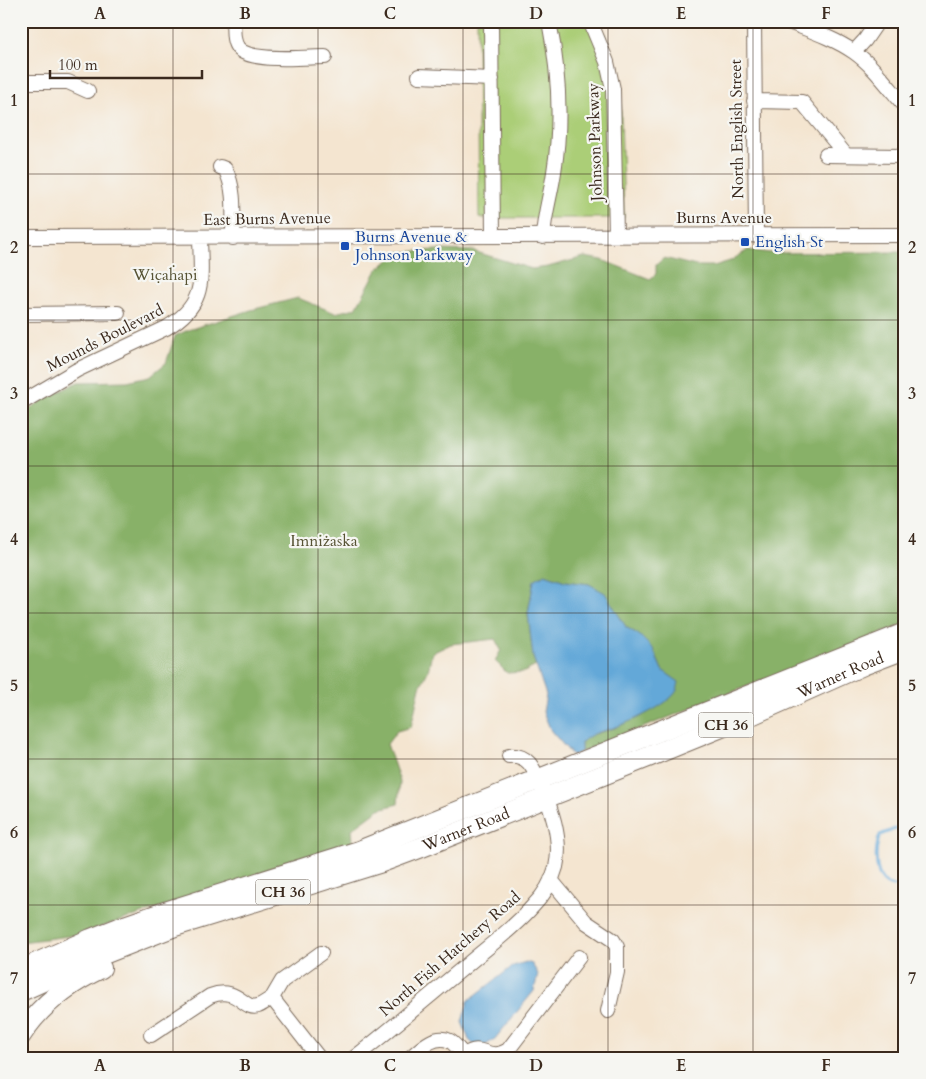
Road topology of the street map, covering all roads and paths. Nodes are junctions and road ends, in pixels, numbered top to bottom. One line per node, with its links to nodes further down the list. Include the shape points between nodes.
1 (233, 21): 9 (street, via 236,44 247,54)
2 (491, 21): 11 (street)
3 (549, 21): 25 (street, via 559,102 554,171)
4 (590, 21): 22 (street, Johnson Parkway, via 607,62 613,88)
5 (754, 21): 14 (street, North English Street)
6 (786, 21): 8 (street)
7 (878, 21): 8 (street)
8 (854, 52): 15 (street, via 867,62)
9 (324, 57)
10 (419, 76): 11 (street)
11 (492, 79): 21 (street)
12 (21, 82): 13 (street, via 68,82)
13 (88, 91)
14 (754, 101): 16 (street, via 802,102); 23 (street, North English Street)
15 (905, 106)
16 (845, 154): 17 (street); 18 (street)
17 (826, 155)
18 (905, 158)
19 (220, 167): 27 (street, via 225,169 230,183)
20 (905, 235): 23 (street, Burns Avenue)
21 (493, 236): 25 (street, East Burns Avenue); 27 (street, East Burns Avenue)
22 (616, 236): 23 (street, Burns Avenue); 25 (street, Burns Avenue)
23 (756, 236)
24 (21, 237): 26 (street, East Burns Avenue)
25 (543, 237)
26 (200, 238): 27 (street, East Burns Avenue); 30 (street, Mounds Boulevard, via 200,292 190,310 166,328 77,370)
27 (233, 238)
28 (118, 313): 29 (street)
29 (21, 314)
30 (21, 403)
31 (905, 633): 34 (highway, Warner Road / CH 36)
32 (905, 649): 34 (highway, Warner Road / CH 36, via 700,736)
33 (509, 756): 34 (street, North Fish Hatchery Road, via 527,760)
34 (542, 788): 35 (street, North Fish Hatchery Road, via 557,834 556,866); 36 (highway, Warner Road / CH 36, via 382,862); 39 (highway, Warner Road / CH 36, via 359,851 165,912 91,939)
35 (551, 880): 42 (street, via 586,922 617,946 617,972); 47 (street, North Fish Hatchery Road, via 543,895 518,921)
36 (175, 926): 40 (highway, Warner Road / CH 36); 43 (highway, via 87,974 53,997)
37 (321, 953): 41 (street, via 282,981)
38 (579, 957): 45 (street, via 508,1050 490,1055 476,1050)
39 (21, 970)
40 (21, 991)
41 (272, 998): 44 (street, via 251,1006 237,996 219,993); 46 (street)
42 (608, 1011)
43 (21, 1035)
44 (151, 1035)
45 (463, 1056): 48 (street, via 451,1041 444,1039 434,1040)
46 (319, 1058)
47 (354, 1058)
48 (410, 1058)

